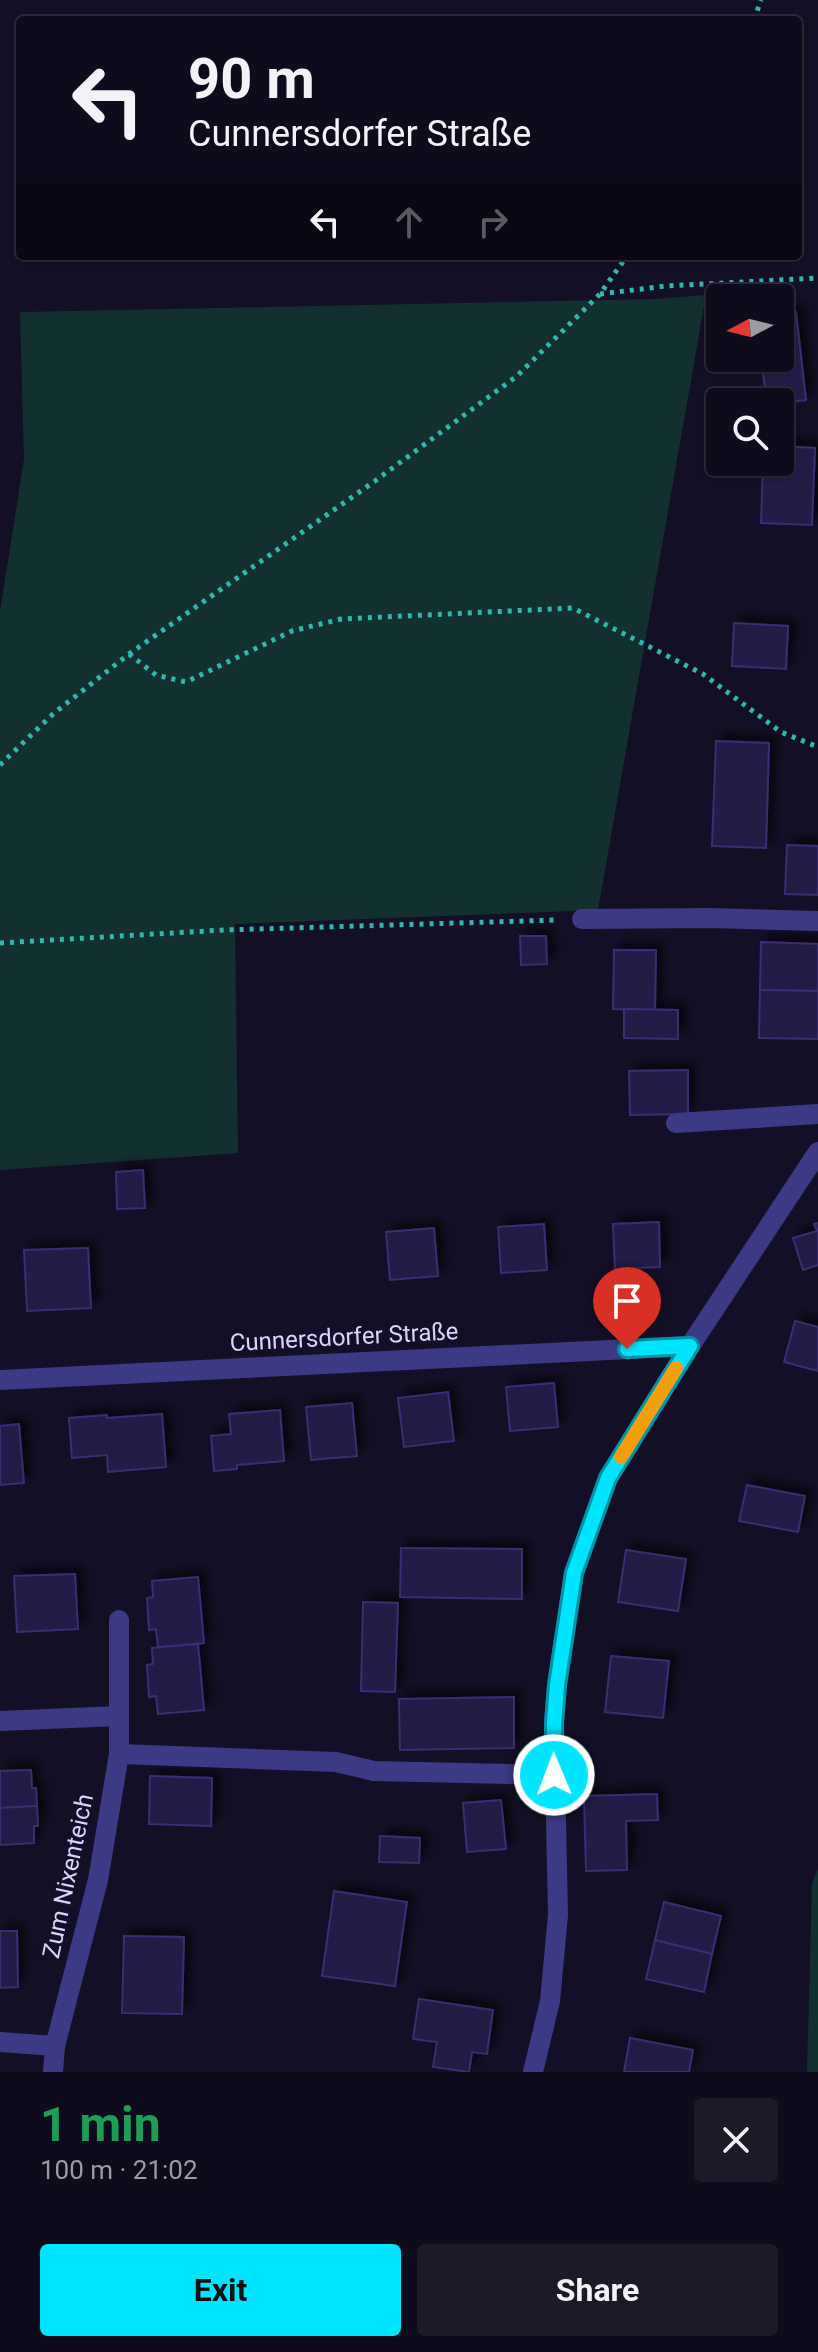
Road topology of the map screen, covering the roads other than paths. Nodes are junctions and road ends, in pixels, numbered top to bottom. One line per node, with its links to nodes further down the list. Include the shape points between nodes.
1 (582, 919): 2 (street)
2 (818, 921)
3 (818, 1114): 4 (street)
4 (676, 1123)
5 (818, 1152): 6 (street)
6 (690, 1346): 7 (street, Cunnersdorfer Straße); 12 (street, via 608,1478 574,1573 557,1685)
7 (0, 1380)
8 (119, 1620): 9 (street, Zum Nixenteich)
9 (118, 1716): 10 (street); 11 (street, Zum Nixenteich)
10 (0, 1721)
11 (119, 1754): 12 (street, via 336,1762 374,1771); 14 (street, Zum Nixenteich, via 98,1880)
12 (554, 1775): 16 (street, via 558,1915 550,2001)
13 (0, 2042): 14 (street)
14 (55, 2046): 15 (street, Zum Nixenteich)
15 (53, 2072)
16 (533, 2072)

